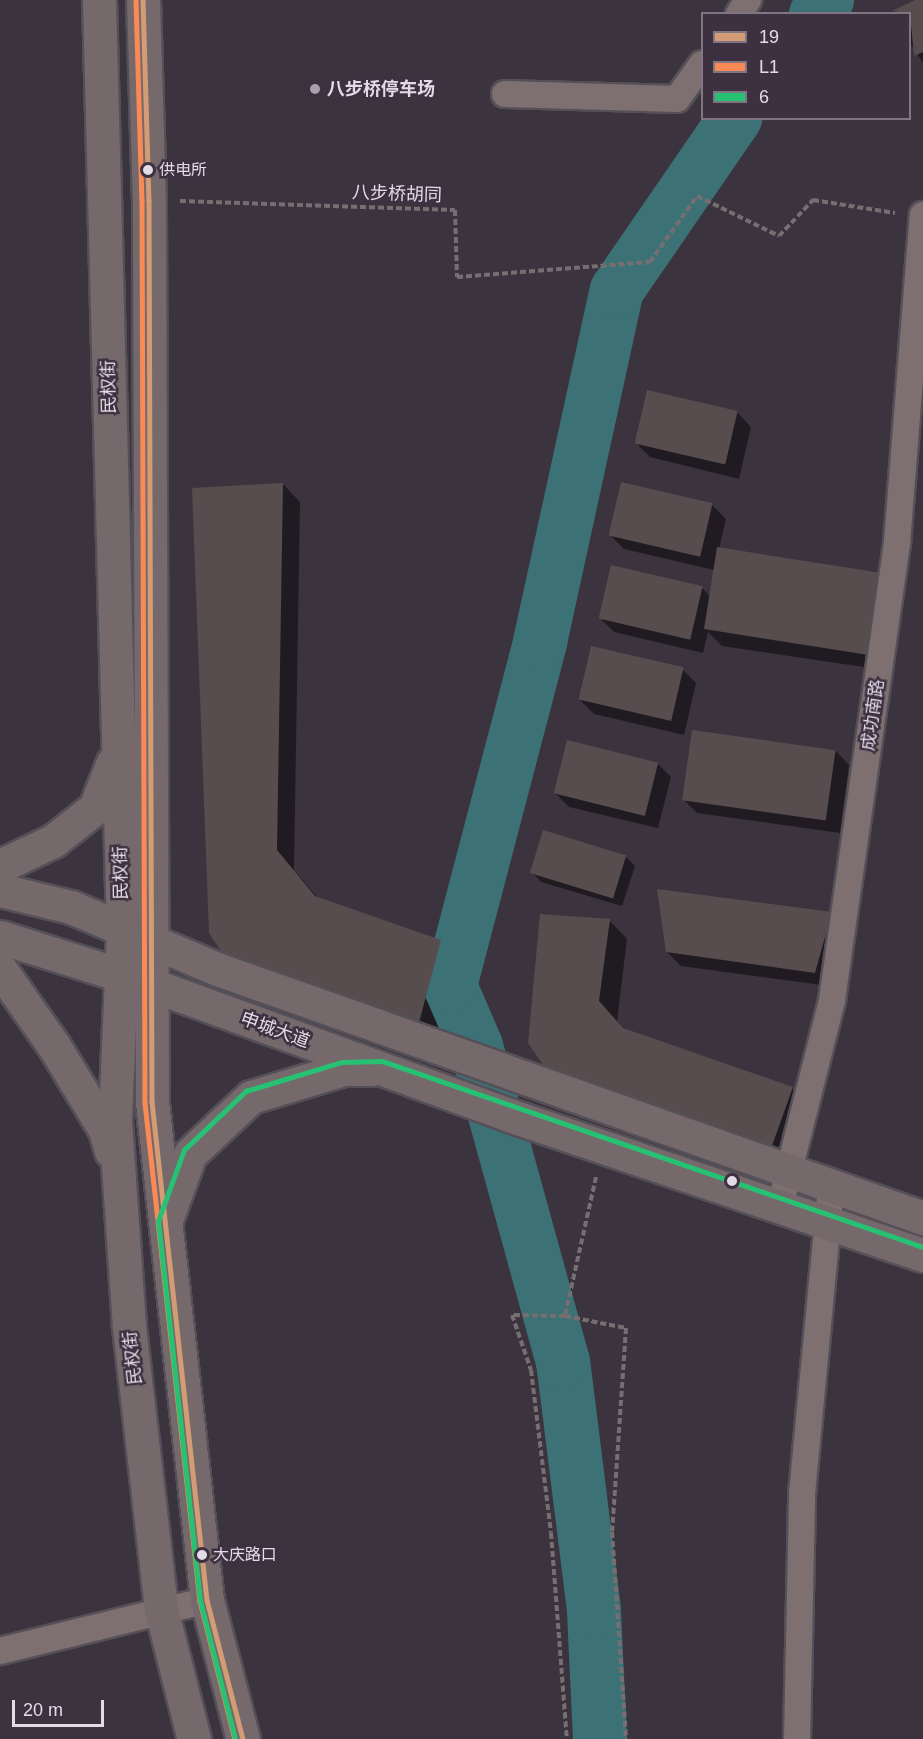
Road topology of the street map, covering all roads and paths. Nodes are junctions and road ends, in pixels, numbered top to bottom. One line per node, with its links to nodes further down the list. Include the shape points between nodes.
1 (99, 0): 7 (main road, 民权街)
2 (143, 0): 5 (main road, 民权街)
3 (701, 65): 4 (street, via 677,99)
4 (505, 94)
5 (149, 200): 6 (path, 八步桥胡同, via 455,210 457,276 650,262 697,196 779,236 813,200); 12 (main road, 民权街)
6 (921, 216): 18 (street, 成功南路, via 897,543 832,1000)
7 (118, 749): 8 (main road, via 94,808 53,841); 10 (main road, 民权街)
8 (0, 866)
9 (0, 890): 10 (main road, via 71,907)
10 (123, 929): 12 (main road); 14 (main road, 民权街)
11 (0, 937): 14 (main road, 申城大道)
12 (155, 943): 15 (main road, 民权街); 18 (main road, via 446,1052)
13 (0, 969): 19 (main road, via 105,1130)
14 (123, 979): 15 (main road, 申城大道); 19 (main road, 民权街, via 115,1121)
15 (155, 986): 16 (main road, 申城大道); 23 (main road, 民权街, via 152,1101)
16 (381, 1068): 17 (main road, 申城大道); 23 (main road, via 344,1070 251,1097 190,1154)
17 (602, 1147): 21 (main road, 申城大道); 26 (path)
18 (789, 1172): 20 (main road); 21 (street, 成功南路)
19 (119, 1179): 28 (main road, 民权街)
20 (831, 1186): 22 (main road); 24 (street)
21 (780, 1206): 24 (main road, 申城大道)
22 (923, 1218)
23 (165, 1221): 27 (main road, 民权街)
24 (830, 1223): 25 (main road, 申城大道); 34 (street, via 802,1494)
25 (923, 1255)
26 (564, 1316): 32 (path, via 512,1315 531,1370 552,1533); 33 (path, via 626,1328 612,1532)
27 (207, 1600): 28 (street); 31 (main road, 民权街)
28 (161, 1609): 29 (street); 30 (main road, 民权街)
29 (0, 1651)
30 (194, 1739)
31 (243, 1739)
32 (567, 1739)
33 (626, 1739)
34 (797, 1739)

